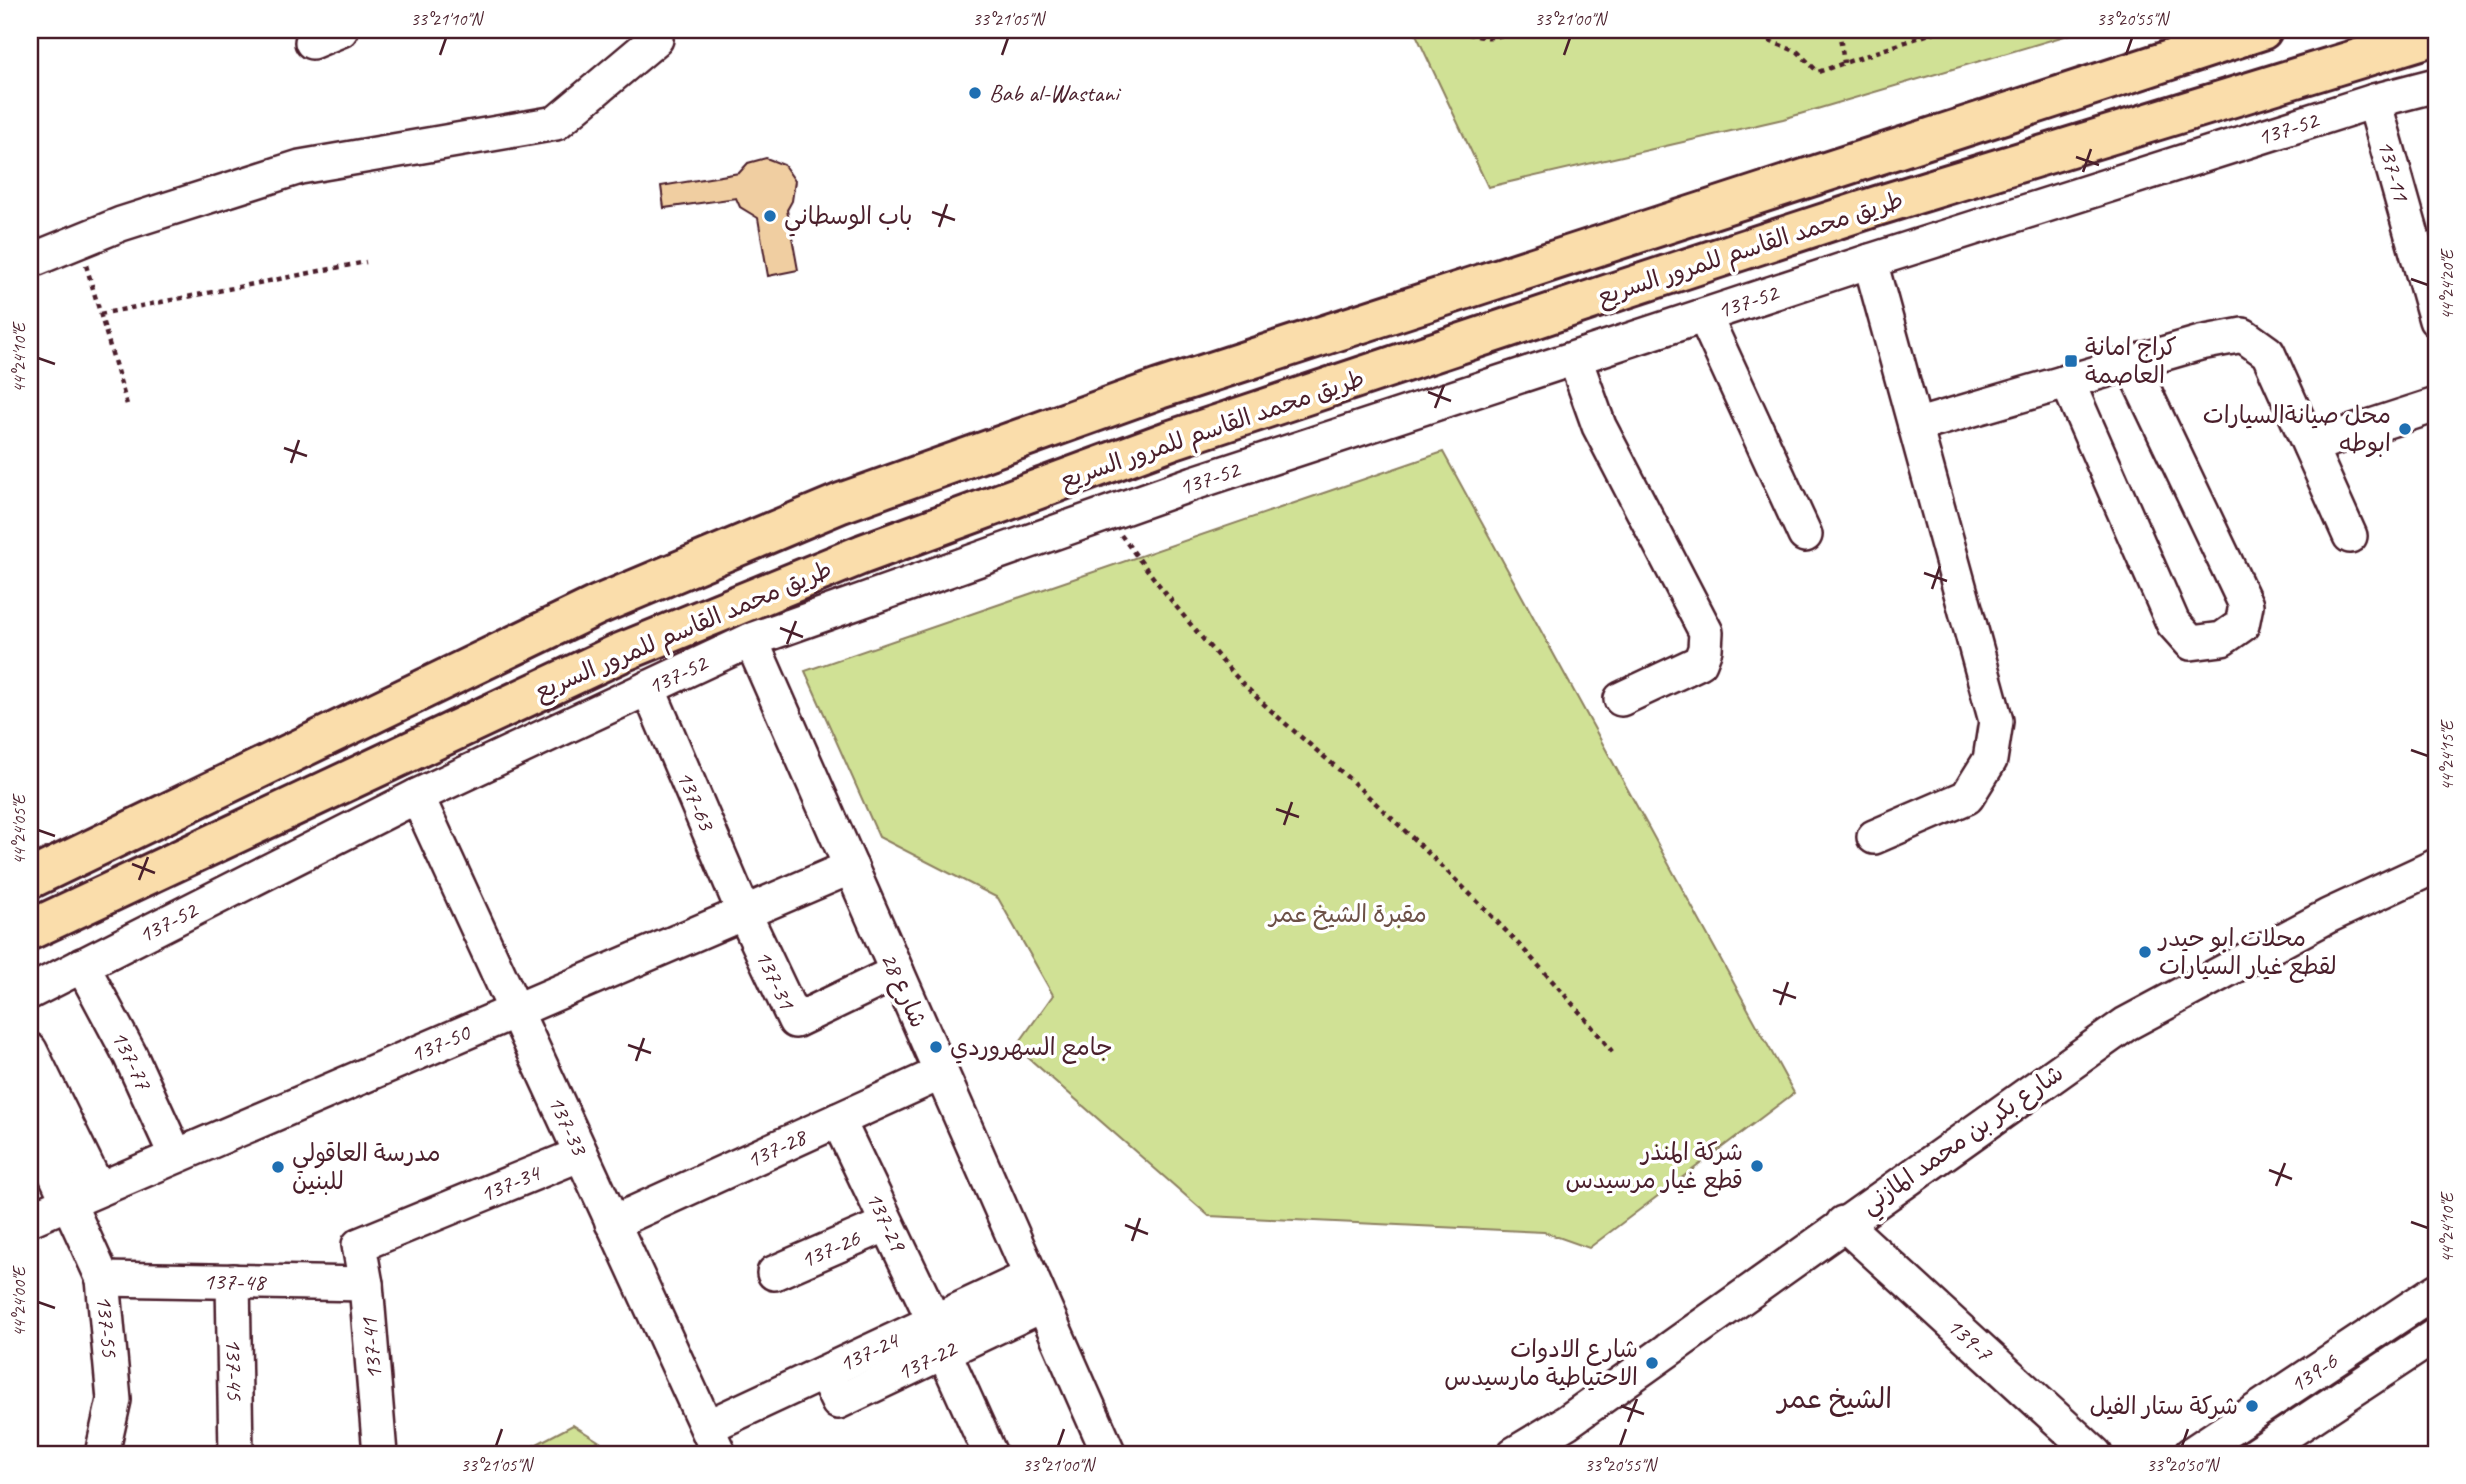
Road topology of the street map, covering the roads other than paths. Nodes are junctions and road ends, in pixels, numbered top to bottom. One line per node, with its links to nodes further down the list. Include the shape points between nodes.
1 (2262, 30): 26 (highway, طريق محمد القاسم للمرور السريع, via 1159,389 841,503 598,605)
2 (2436, 35): 28 (highway, طريق محمد القاسم للمرور السريع, via 1877,206 1618,291 1171,440 901,540 620,653)
3 (656, 39): 7 (street, via 556,123 300,167 121,224)
4 (2436, 85): 5 (street, 137-52)
5 (2374, 101): 6 (street, 137-11); 8 (street, 137-52)
6 (2427, 256): 10 (street, 137-11)
7 (30, 261)
8 (1870, 261): 9 (street, 137-52); 15 (street)
9 (1705, 317): 11 (street, 137-52); 17 (street)
10 (2436, 320)
11 (1575, 359): 19 (street, 137-52, via 1105,515); 21 (street, via 1600,426 1706,632 1700,663)
12 (2131, 363): 13 (street); 13 (street, via 2246,605 2242,625 2222,639 2191,643 2173,623); 16 (street, via 2243,335 2268,353)
13 (2067, 381): 15 (street)
14 (2436, 405): 16 (street)
15 (1915, 426): 23 (street, via 1996,720 1990,760 1967,797)
16 (2310, 446): 18 (street)
17 (1805, 535)
18 (2350, 536)
19 (751, 640): 20 (street, 137-52); 25 (street, شارع 28)
20 (649, 688): 22 (street, 137-52); 27 (street, 137-63)
21 (1621, 699)
22 (417, 796): 29 (street, 137-52); 32 (street, 137-33)
23 (1874, 837)
24 (2436, 866): 42 (street, شارع بكر بن محمد المازني, via 2328,916 2126,1024)
25 (851, 867): 27 (street, 137-50); 30 (street, شارع 28)
26 (30, 879)
27 (744, 913): 30 (street, 137-31, via 795,1021); 32 (street, 137-50)
28 (30, 930)
29 (82, 965): 31 (street, 137-52); 38 (street, 137-77)
30 (897, 972): 34 (street, شارع 28)
31 (30, 992)
32 (515, 1011): 37 (street, 137-33); 38 (street, 137-50)
33 (30, 1050): 39 (street)
34 (941, 1073): 36 (street, 137-28); 49 (street, شارع 28)
35 (30, 1118): 39 (street)
36 (838, 1119): 41 (street, 137-28); 43 (street, 137-29)
37 (580, 1154): 41 (street, 137-33); 44 (street, 137-34)
38 (176, 1156): 39 (street, 137-50)
39 (84, 1196): 40 (street, 137-50); 46 (street, 137-55)
40 (30, 1219)
41 (612, 1223): 54 (street, 137-33)
42 (1843, 1223): 60 (street, شارع بكر بن محمد المازني, via 1567,1422); 61 (street, 139-7)
43 (887, 1224): 45 (street, 137-26); 52 (street, 137-29)
44 (359, 1245): 48 (street, 137-41)
45 (774, 1273)
46 (103, 1279): 47 (street, 137-48); 56 (street, 137-55, via 114,1400)
47 (233, 1282): 48 (street, 137-48); 57 (street, 137-45)
48 (366, 1284): 58 (street, 137-41)
49 (1037, 1290): 52 (street, 137-22); 59 (street, شارع 28)
50 (2436, 1291): 62 (street, 139-6)
51 (2436, 1335): 63 (street, 139-6)
52 (939, 1337): 53 (street, 137-22, via 838,1402); 55 (street, 137-29)
53 (824, 1373): 54 (street, 137-24)
54 (713, 1441)
55 (987, 1453)
56 (102, 1454)
57 (236, 1454)
58 (380, 1454)
59 (1109, 1454)
60 (1514, 1454)
61 (2095, 1454)
62 (2191, 1454)
63 (2256, 1454)

